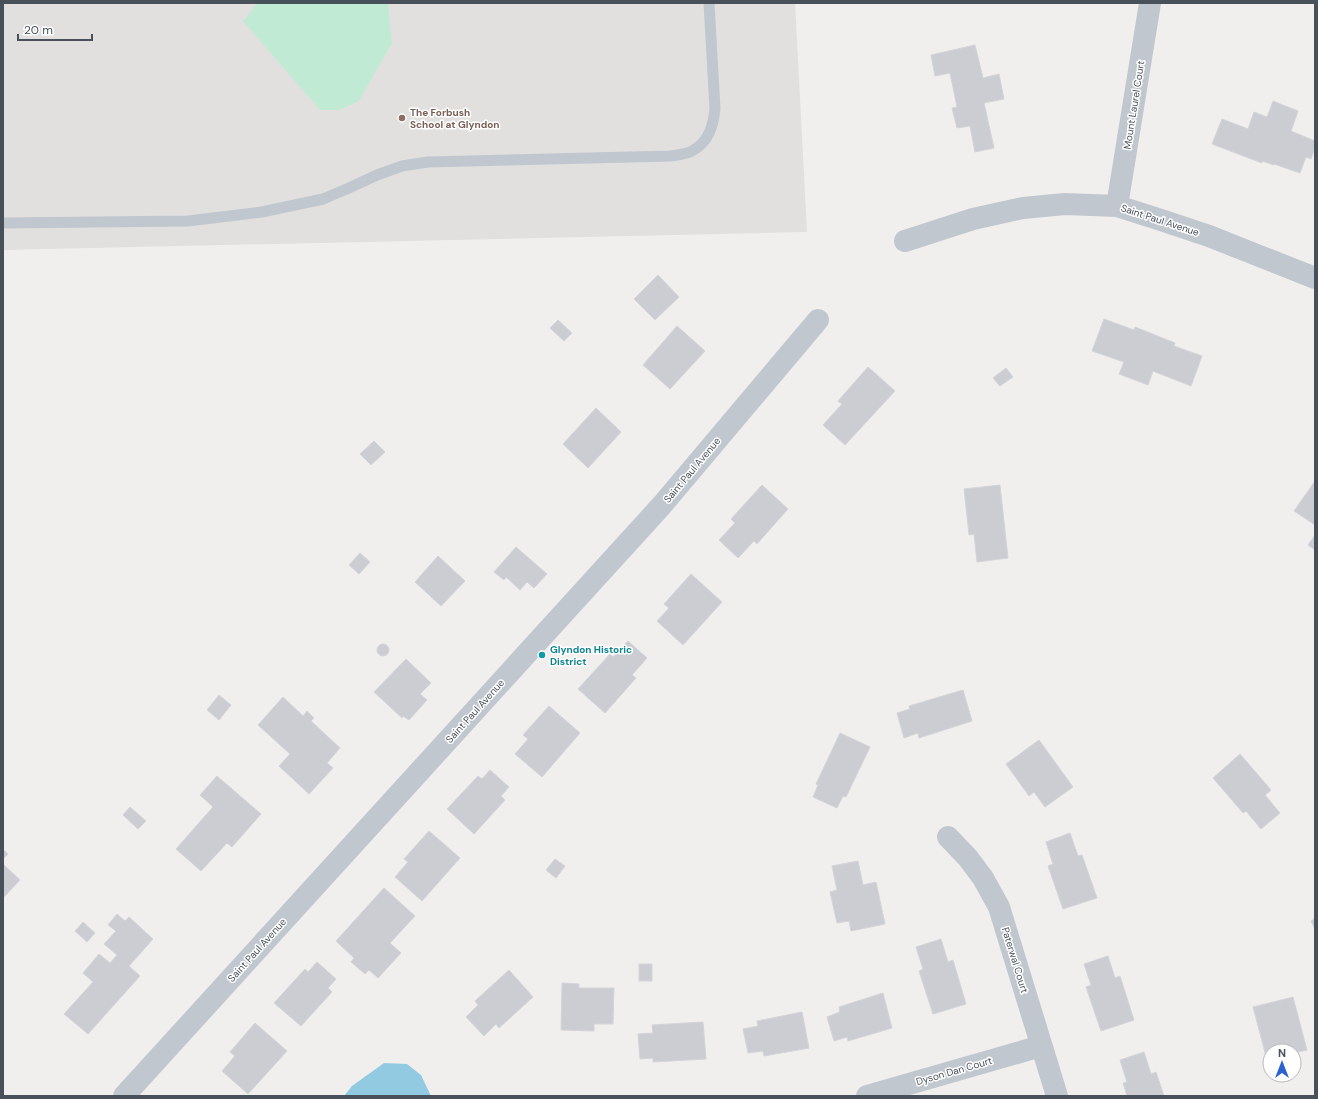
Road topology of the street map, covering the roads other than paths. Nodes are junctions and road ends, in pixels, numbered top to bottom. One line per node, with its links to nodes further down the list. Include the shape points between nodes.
1 (709, 3): 4 (lane, via 715,109 713,126 705,140 692,152 671,156 428,162 402,166 323,199 262,212 188,221)
2 (1150, 3): 3 (street, Mount Laurel Court)
3 (1117, 206): 5 (street, Saint Paul Avenue, via 1065,204 1023,208 973,219); 6 (street, Saint Paul Avenue, via 1209,236)
4 (3, 223)
5 (905, 241)
6 (1315, 278)
7 (818, 320): 10 (street, Saint Paul Avenue, via 662,505)
8 (948, 837): 9 (street, Paterwal Court, via 984,878 999,907)
9 (1041, 1046): 11 (street, Dyson Dan Court); 12 (street, Paterwal Court)
10 (124, 1096)
11 (867, 1096)
12 (1057, 1096)

